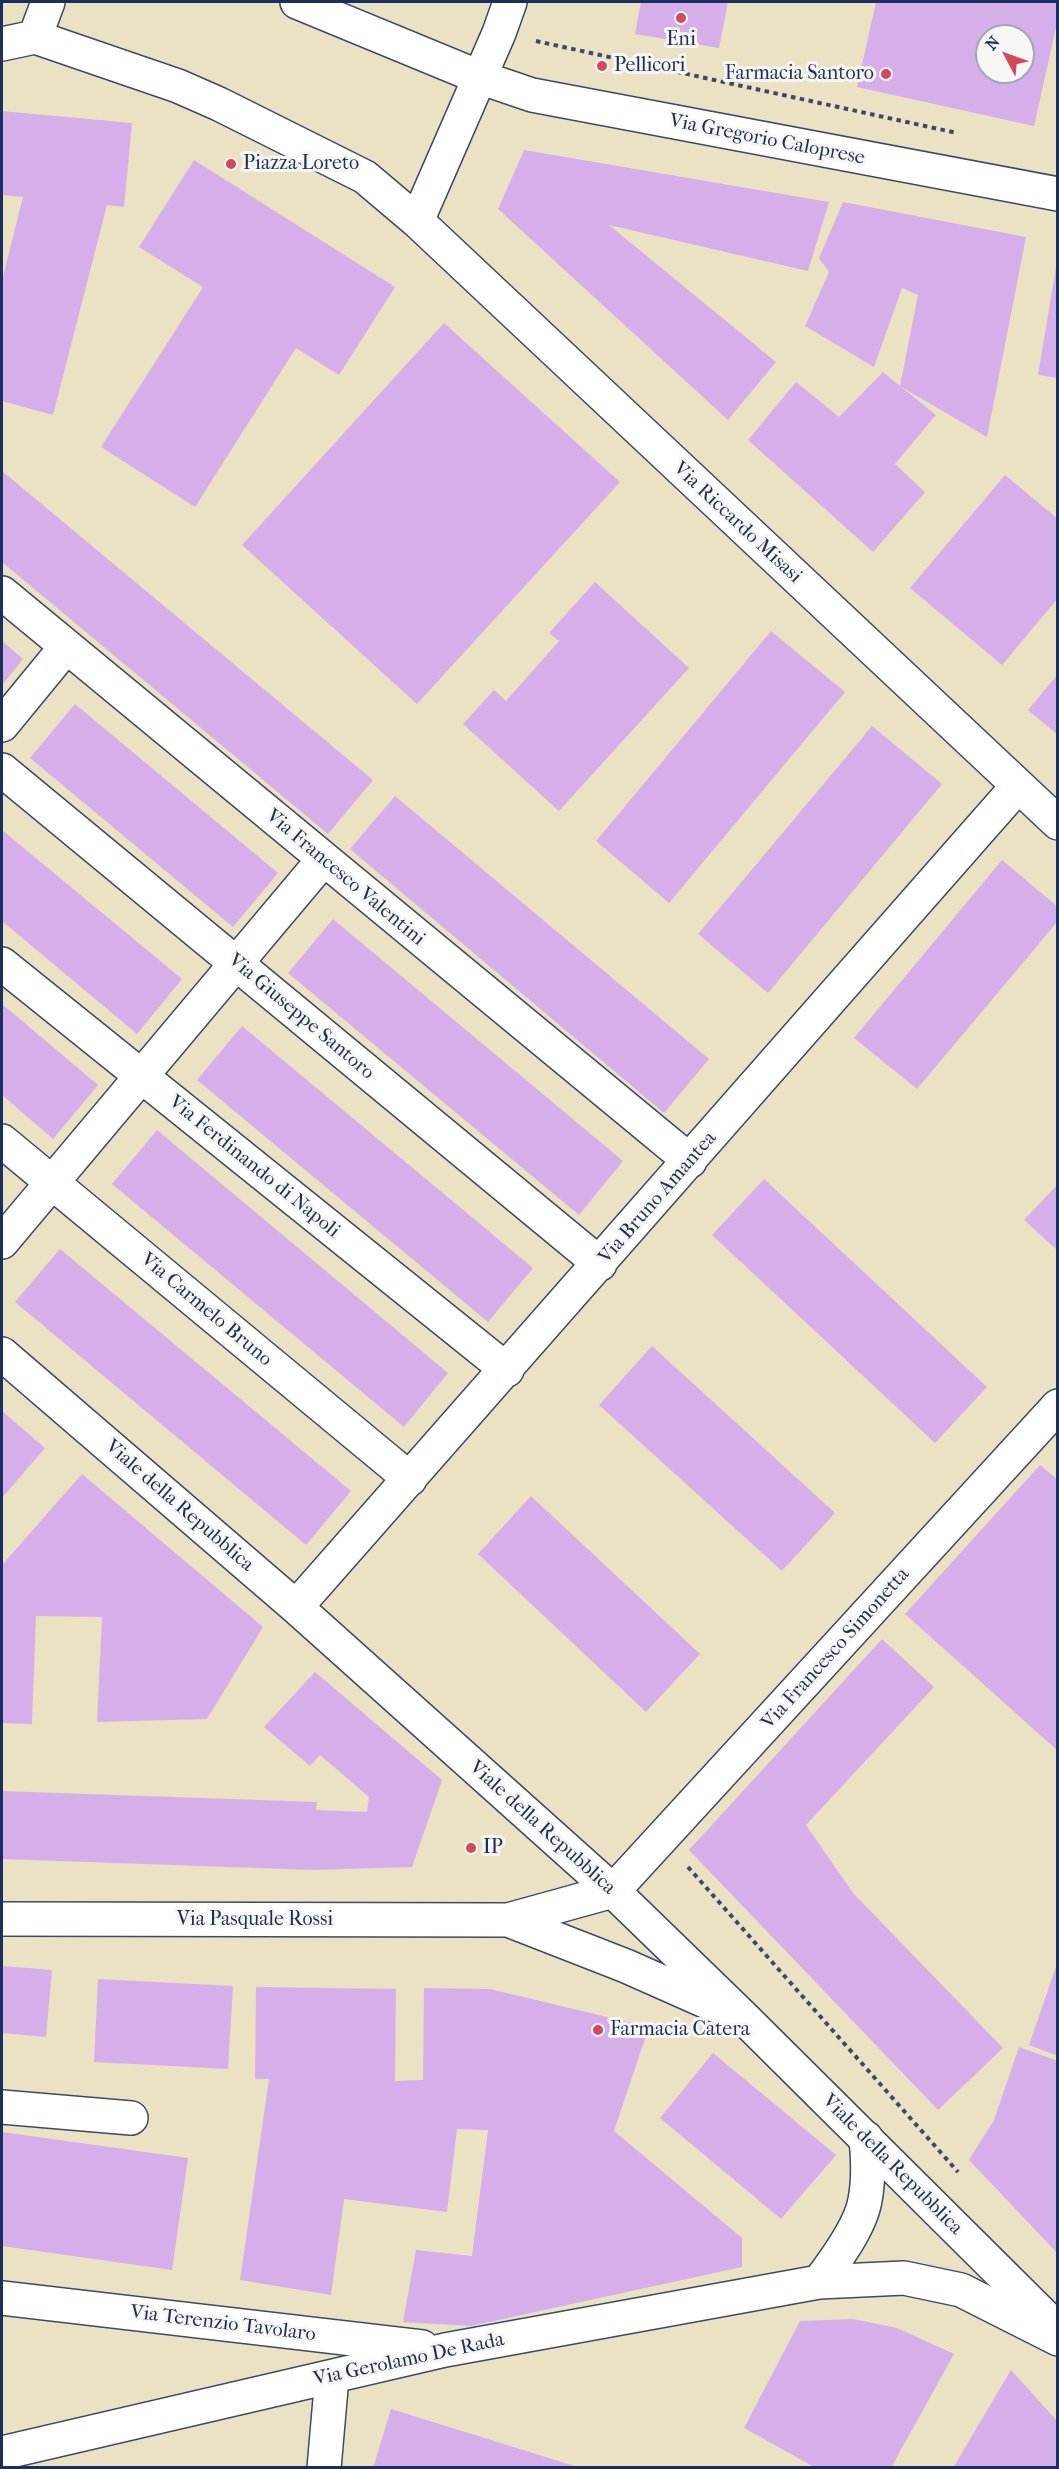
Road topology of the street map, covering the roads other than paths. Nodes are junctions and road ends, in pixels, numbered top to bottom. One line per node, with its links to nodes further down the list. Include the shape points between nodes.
1 (48, 2): 4 (street)
2 (297, 2): 6 (street)
3 (510, 2): 6 (street)
4 (35, 37): 5 (street); 8 (street, via 219,104 365,177)
5 (2, 44)
6 (479, 77): 7 (street, Via Gregorio Caloprese, via 532,95); 8 (street)
7 (1058, 194)
8 (417, 221): 13 (street, Via Riccardo Misasi)
9 (2, 593): 10 (street, Via Francesco Valentini)
10 (66, 646): 11 (street); 15 (street, Via Francesco Valentini)
11 (2, 725)
12 (2, 770): 16 (street, Via Giuseppe Santoro)
13 (1017, 787): 14 (street, Via Riccardo Misasi); 20 (street, Via Bruno Amantea)
14 (1058, 823)
15 (323, 860): 16 (street); 20 (street, Via Francesco Valentini)
16 (236, 963): 18 (street); 23 (street, Via Giuseppe Santoro)
17 (2, 964): 18 (street, Via Ferdinando di Napoli)
18 (141, 1076): 21 (street); 25 (street, Via Ferdinando di Napoli)
19 (2, 1141): 21 (street, Via Carmelo Bruno)
20 (690, 1161): 23 (street, Via Bruno Amantea)
21 (52, 1182): 22 (street); 27 (street, Via Carmelo Bruno)
22 (2, 1242)
23 (600, 1264): 25 (street, Via Bruno Amantea)
24 (2, 1354): 28 (street, Viale della Repubblica)
25 (507, 1370): 27 (street, Via Bruno Amantea)
26 (1058, 1406): 29 (street, Via Francesco Simonetta)
27 (410, 1479): 28 (street, Via Bruno Amantea)
28 (296, 1607): 29 (street, Viale della Repubblica)
29 (613, 1891): 31 (street, Via Pasquale Rossi); 32 (street, Viale della Repubblica)
30 (2, 1919): 31 (street, Via Pasquale Rossi)
31 (508, 1920): 32 (street, Via Pasquale Rossi)
32 (744, 2018): 35 (street, Viale della Repubblica)
33 (2, 2107): 34 (street)
34 (131, 2118)
35 (866, 2138): 36 (street, via 865,2201 844,2249); 38 (street, Viale della Repubblica)
36 (819, 2282): 39 (street, Via Gerolamo De Rada, via 904,2278 961,2290); 40 (street, Via Gerolamo De Rada)
37 (2, 2298): 40 (street, Via Terenzio Tavolaro)
38 (1058, 2330)
39 (1058, 2339)
40 (445, 2350): 41 (street, Via Gerolamo De Rada)
41 (332, 2376): 42 (street, Via Gerolamo De Rada); 43 (street)
42 (2, 2453)
43 (324, 2468)

